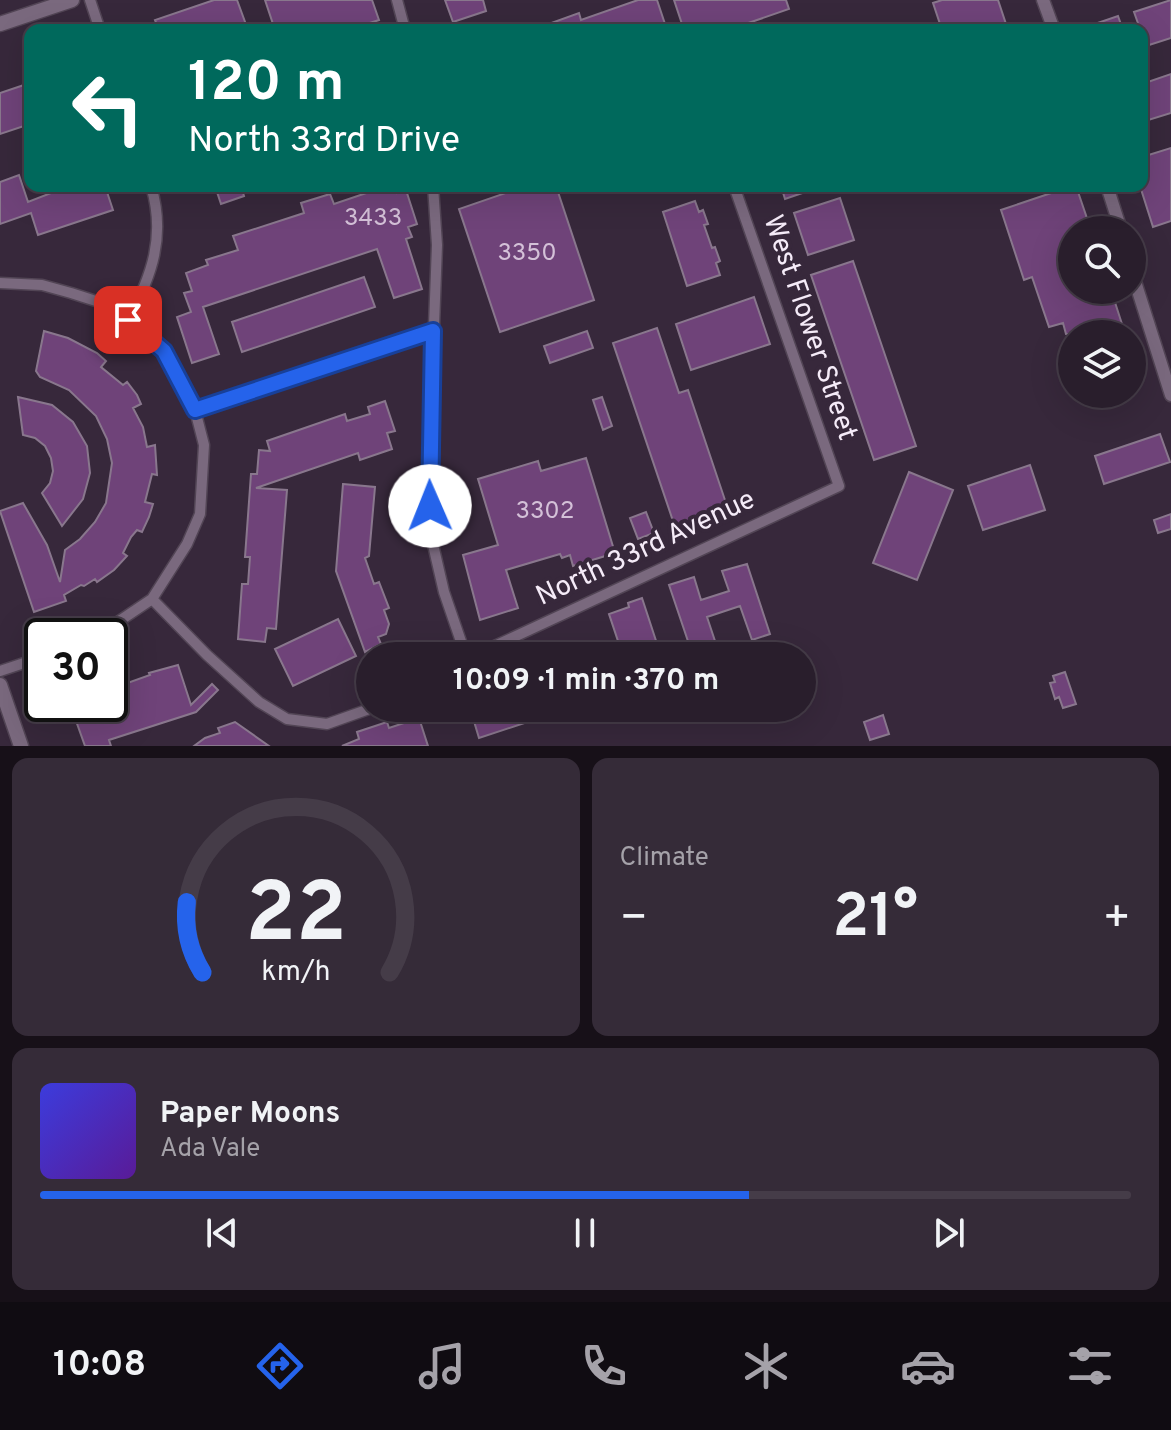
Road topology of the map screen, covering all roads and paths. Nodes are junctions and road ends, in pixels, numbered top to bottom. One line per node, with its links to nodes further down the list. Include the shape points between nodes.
1 (72, 0): 5 (main road)
2 (90, 0): 6 (street)
3 (397, 0): 7 (street)
4 (1043, 0): 8 (street)
5 (0, 24)
6 (98, 24)
7 (403, 24)
8 (1052, 24)
9 (153, 192): 16 (street, via 158,246)
10 (433, 192): 17 (street)
11 (736, 192): 20 (street, West Flower Street)
12 (1109, 192): 13 (street)
13 (1117, 216)
14 (0, 283): 16 (street, via 71,293)
15 (1142, 304): 18 (street)
16 (128, 320): 19 (street, via 164,351)
17 (433, 331): 19 (street); 23 (street, via 431,536)
18 (1171, 395)
19 (195, 410): 21 (street, via 204,445 200,514)
20 (839, 486): 24 (street, North 33rd Avenue)
21 (152, 599): 22 (street); 28 (street, via 259,702 287,719 327,724)
22 (124, 618)
23 (461, 642)
24 (503, 642)
25 (24, 663): 26 (street)
26 (0, 671)
27 (0, 685): 29 (main road)
28 (356, 714)
29 (21, 746)

